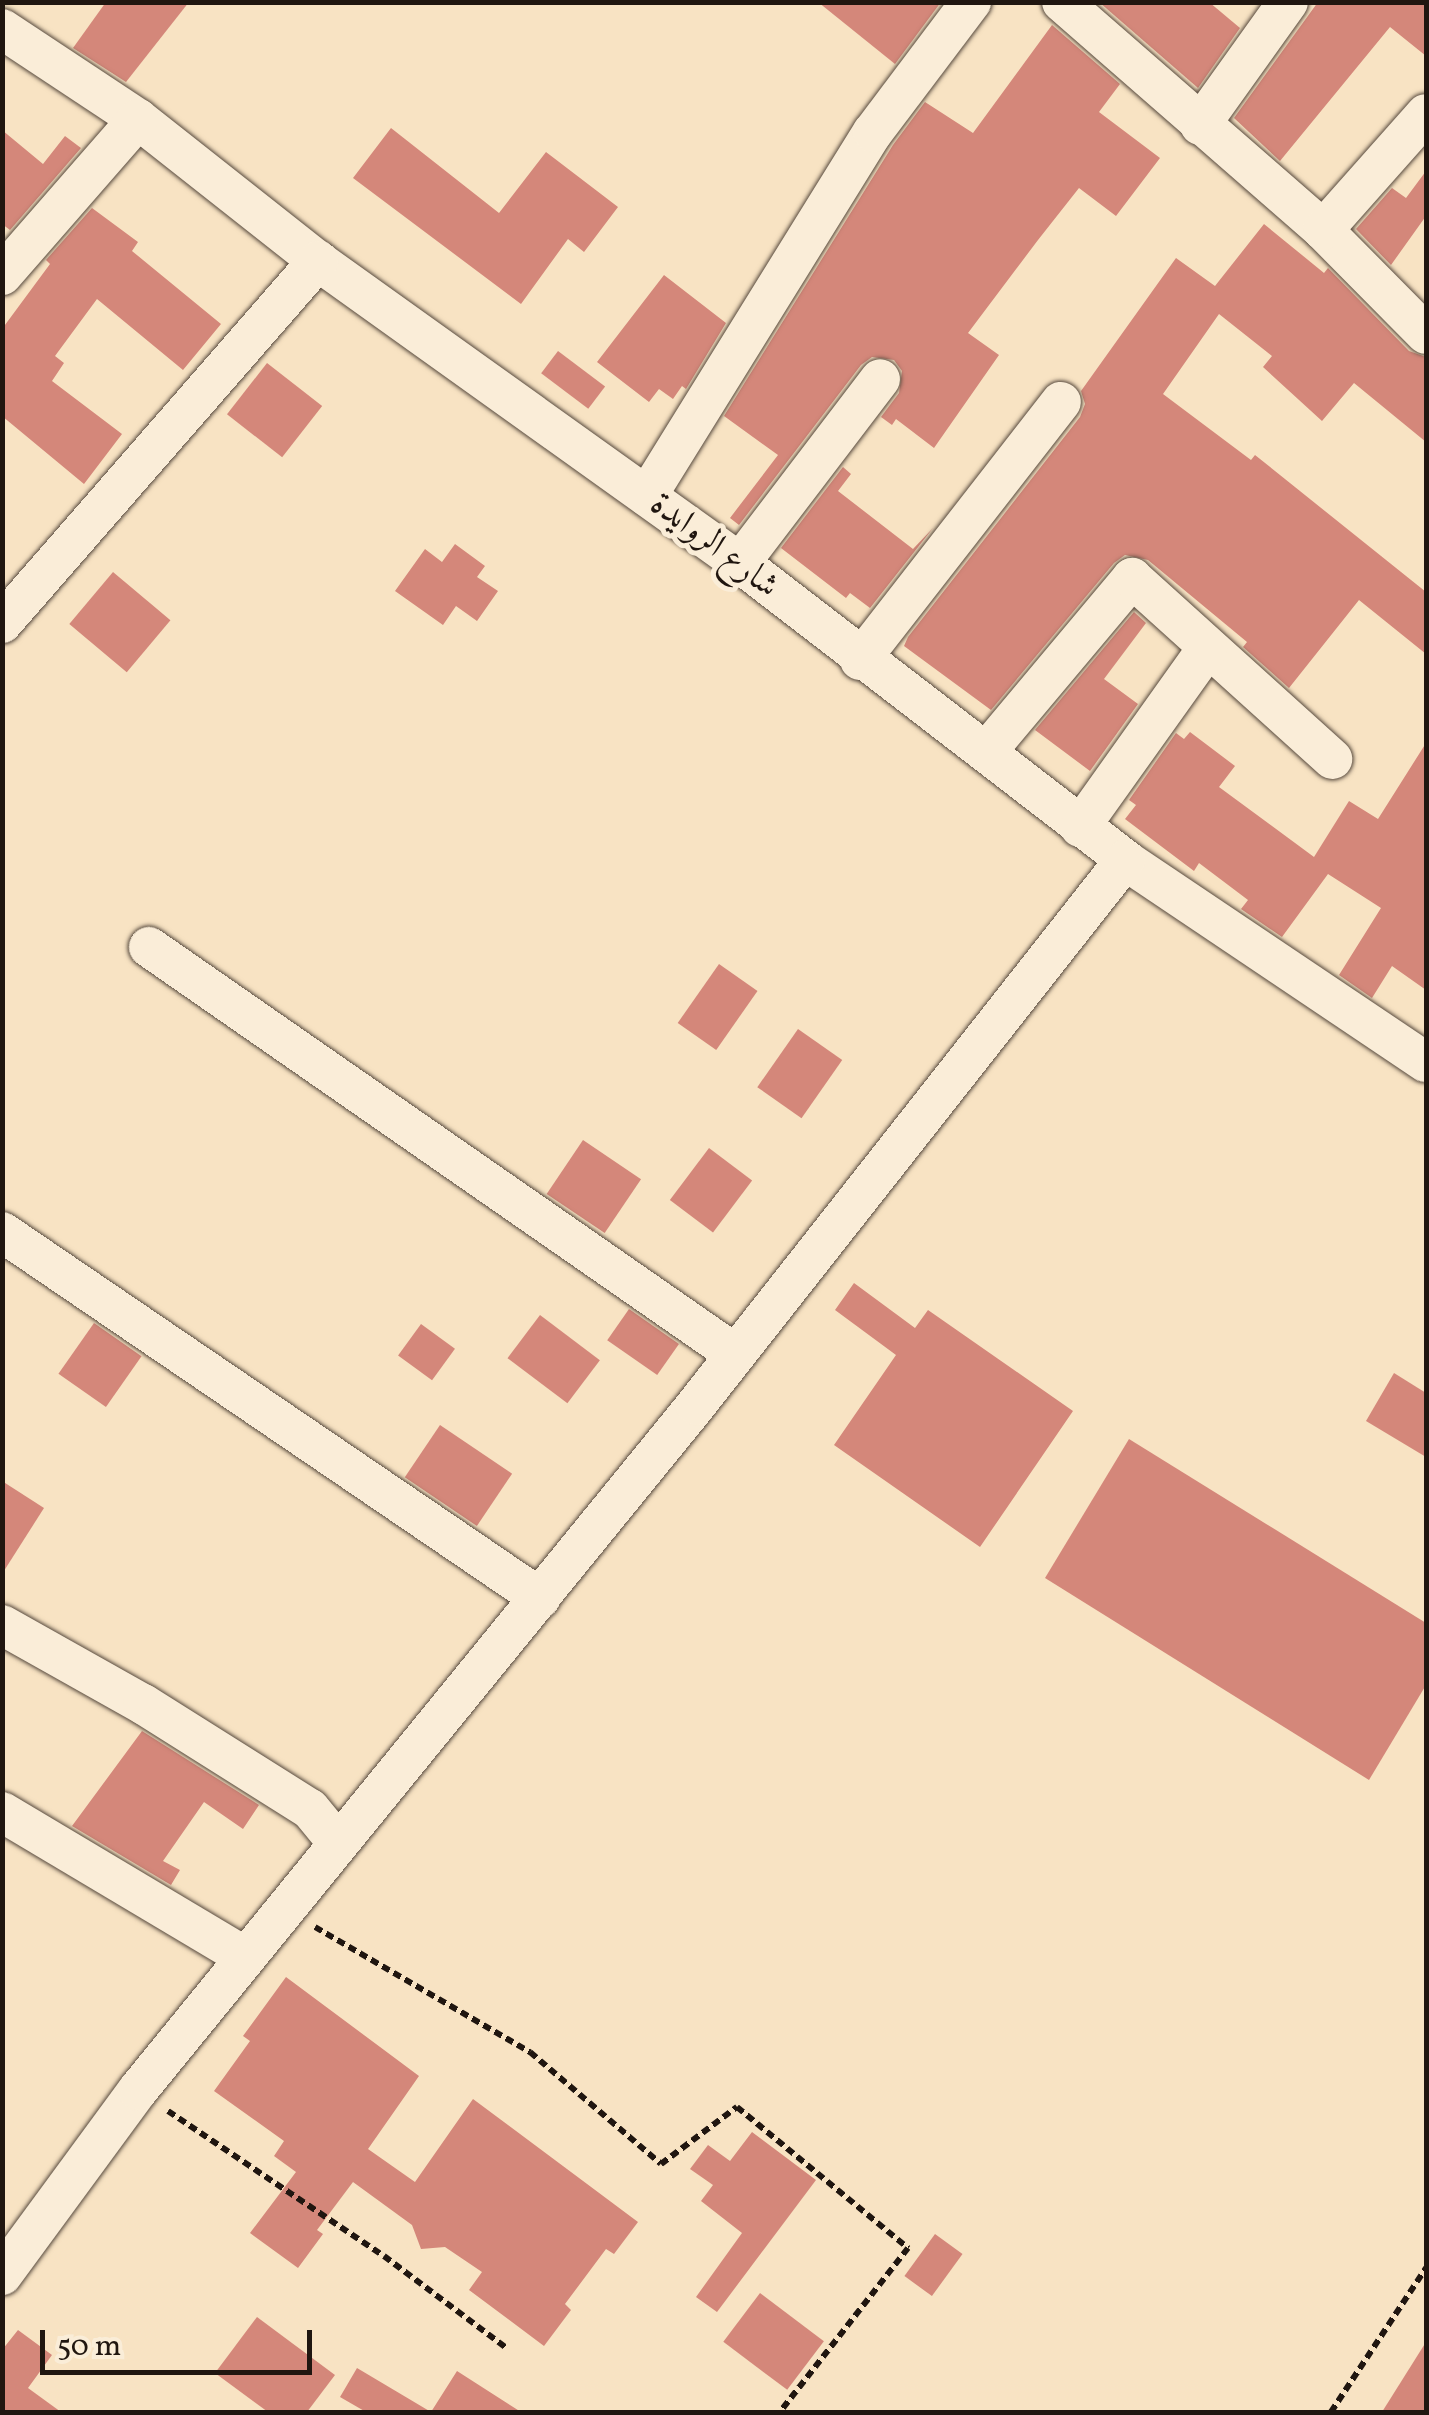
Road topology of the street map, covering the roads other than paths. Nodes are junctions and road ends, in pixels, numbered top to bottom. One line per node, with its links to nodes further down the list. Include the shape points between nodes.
1 (971, 2): 14 (street, via 873,132)
2 (1062, 2): 7 (street)
3 (1288, 2): 7 (street)
4 (2, 28): 6 (street, شارع الروايدة)
5 (1426, 114): 8 (street)
6 (138, 119): 9 (street, شارع الروايدة); 10 (street)
7 (1200, 125): 8 (street)
8 (1323, 230): 11 (street)
9 (318, 261): 14 (street, شارع الروايدة); 16 (street)
10 (2, 275)
11 (1426, 334)
12 (880, 379): 15 (street)
13 (1061, 402): 18 (street)
14 (647, 496): 15 (street, شارع الروايدة)
15 (740, 563): 18 (street, شارع الروايدة)
16 (2, 623)
17 (1206, 649): 19 (street, via 1132,578); 20 (street); 21 (street)
18 (860, 660): 19 (street, شارع الروايدة)
19 (987, 751): 21 (street, شارع الروايدة)
20 (1332, 760)
21 (1080, 827): 22 (street, شارع الروايدة)
22 (1125, 860): 24 (street, شارع الروايدة); 26 (street)
23 (149, 948): 26 (street)
24 (1426, 1062)
25 (2, 1232): 27 (street)
26 (735, 1354): 27 (street)
27 (540, 1598): 30 (street)
28 (2, 1625): 30 (street, via 310,1810)
29 (2, 1812): 31 (street)
30 (338, 1844): 31 (street)
31 (245, 1958): 32 (street)
32 (2, 2275)

